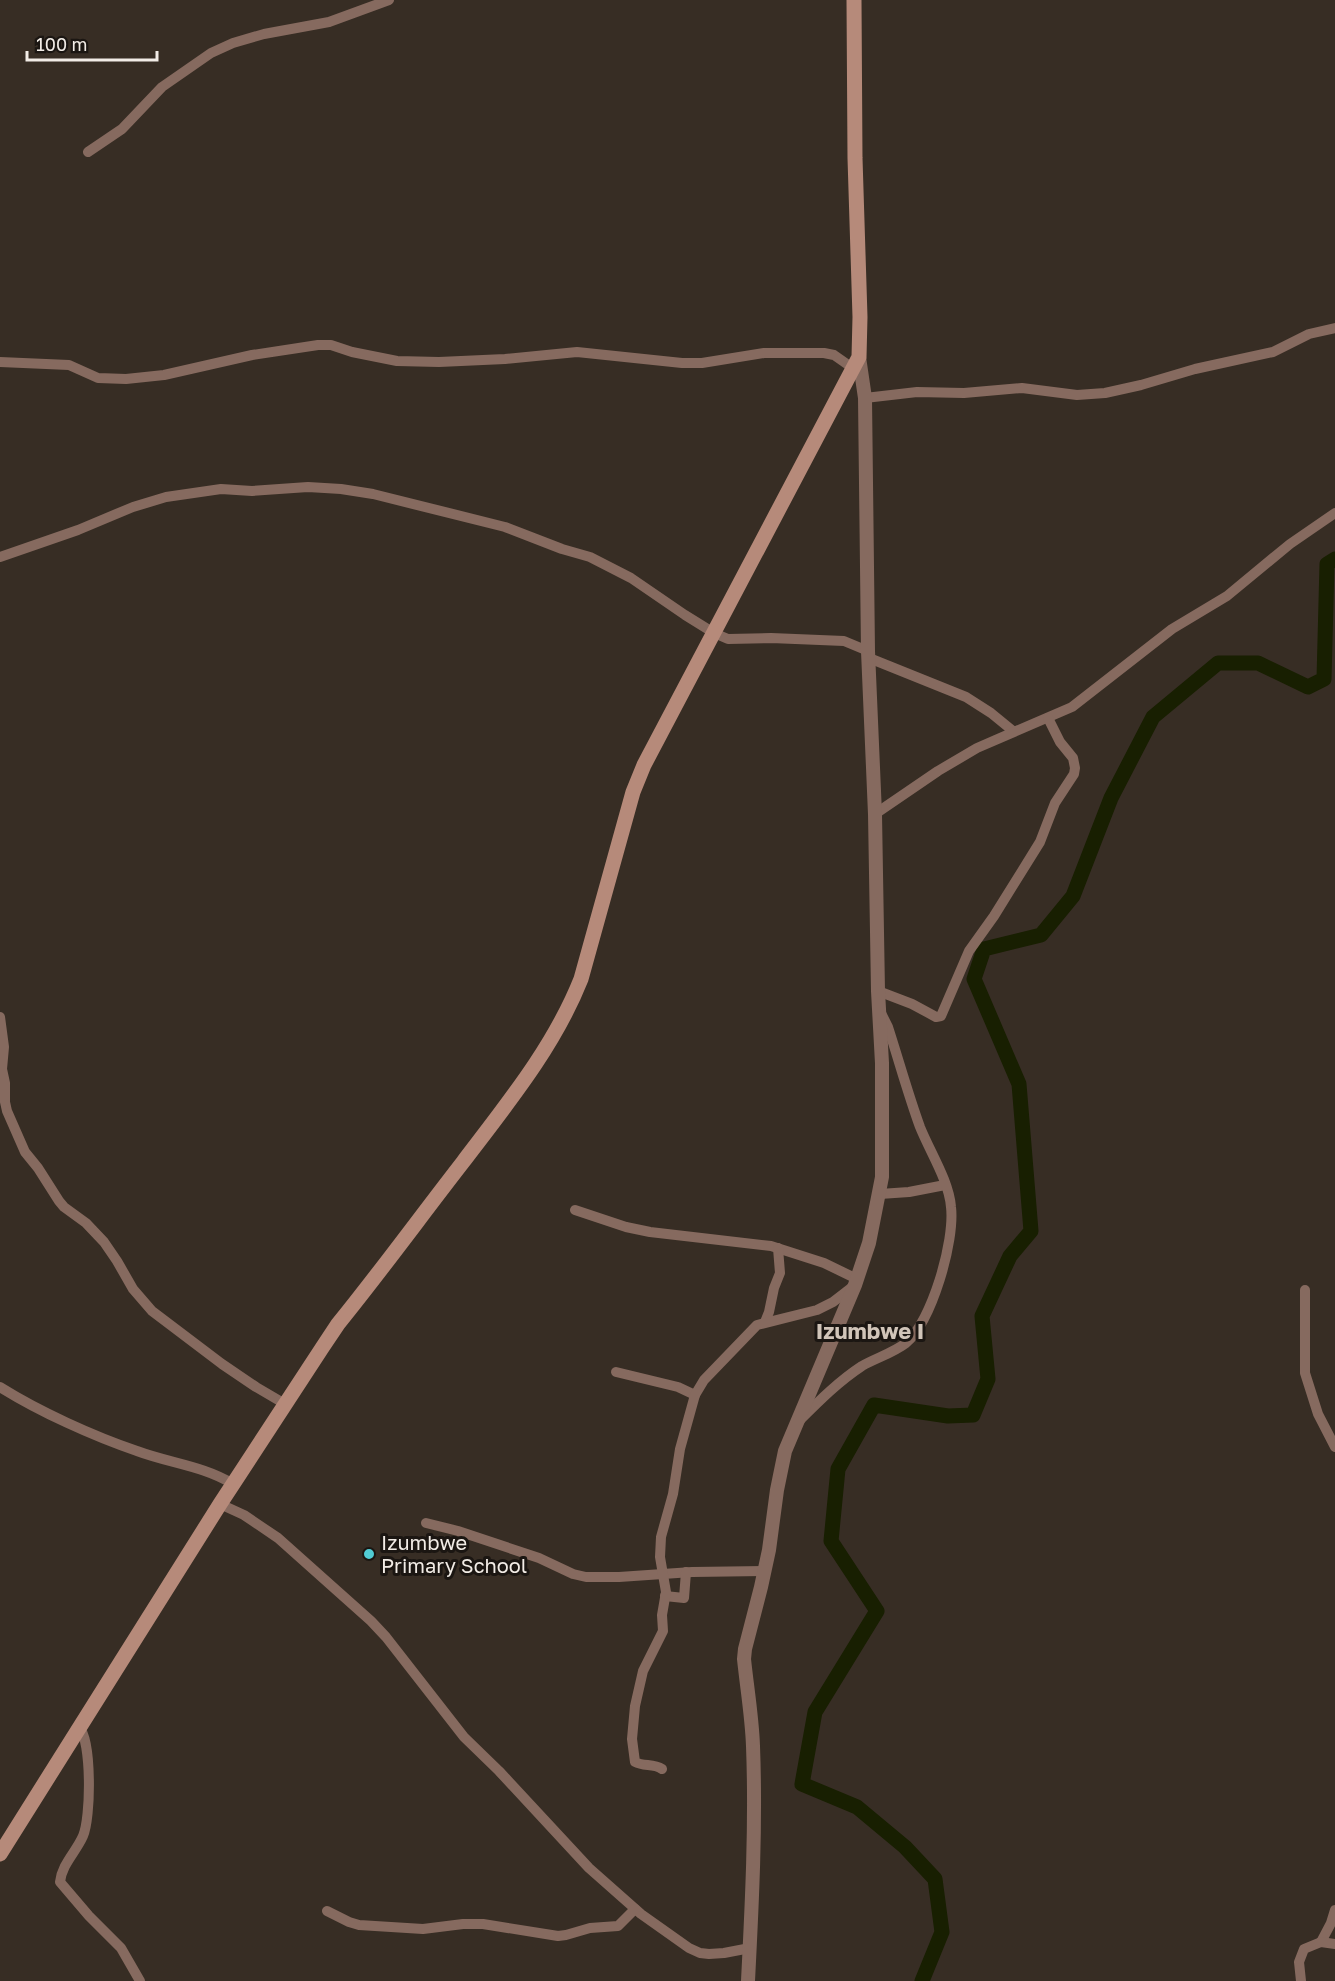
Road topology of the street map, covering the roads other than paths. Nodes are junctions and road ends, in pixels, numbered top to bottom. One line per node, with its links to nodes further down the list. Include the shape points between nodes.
1 (389, 0): 3 (street, via 329,22 264,34 212,53 162,87 122,129)
2 (855, 0): 6 (main road, via 860,317)
3 (88, 152)
4 (1335, 328): 7 (street, via 1309,334 1274,352 1105,393 1077,395 1022,388)
5 (0, 362): 6 (street, via 69,365 98,378 126,379 326,345 387,359 439,362 577,352 682,363 764,353 824,353)
6 (857, 363): 7 (street); 10 (main road)
7 (865, 398): 11 (street)
8 (1335, 513): 12 (street, via 1227,596 1172,629 1089,695)
9 (0, 557): 10 (street, via 166,497 221,489 341,489 505,527 590,557 631,578)
10 (714, 633): 11 (street, via 733,640 844,641); 28 (main road, via 651,750 633,792 581,979 564,1017 513,1096 338,1324)
11 (869, 654): 13 (street, via 966,697); 14 (street)
12 (1048, 718): 13 (street); 15 (street, via 1073,758 1074,774 1055,803 1040,842 969,951 941,1016)
13 (1013, 731): 14 (street, via 938,771)
14 (874, 814): 15 (street)
15 (878, 991): 16 (street)
16 (880, 1011): 18 (street); 19 (street, via 884,1143)
17 (0, 1017): 28 (street, via 7,1111 25,1152 58,1201 104,1242 133,1289 152,1311 256,1388)
18 (945, 1185): 19 (street); 29 (street, via 952,1209 949,1242 941,1276 921,1323 907,1342 856,1370)
19 (879, 1194): 22 (street)
20 (575, 1210): 21 (street, via 644,1231)
21 (778, 1248): 22 (street, via 824,1263); 24 (street, via 780,1273)
22 (856, 1282): 24 (street, via 817,1310); 29 (street)
23 (1305, 1290): 30 (street, via 1305,1372 1322,1424)
24 (765, 1322): 27 (street, via 750,1330)
25 (616, 1372): 27 (street)
26 (0, 1387): 31 (street, via 102,1437 150,1456 207,1471)
27 (695, 1395): 36 (street, via 663,1529)
28 (285, 1404): 31 (main road)
29 (795, 1424): 35 (street, via 781,1469)
30 (1335, 1447)
31 (233, 1484): 32 (main road)
32 (220, 1504): 38 (main road); 41 (street, via 278,1538 371,1621 464,1737 589,1868)
33 (426, 1523): 36 (street, via 539,1558 579,1575)
34 (686, 1572): 35 (street); 36 (street); 37 (street, via 684,1598)
35 (764, 1572): 46 (street, via 744,1659 753,1755)
36 (663, 1574): 37 (street)
37 (665, 1596): 39 (street, via 662,1634 640,1681 632,1739 635,1762)
38 (79, 1727): 40 (main road); 47 (street, via 87,1744 88,1817 84,1834 64,1867 60,1882 121,1948)
39 (662, 1769)
40 (0, 1854)
41 (635, 1909): 43 (street, via 618,1926 558,1936 483,1924 423,1929 359,1925); 46 (street, via 700,1953)
42 (1335, 1910): 44 (street)
43 (327, 1911)
44 (1321, 1941): 45 (street); 49 (street, via 1301,1953)
45 (1335, 1944)
46 (750, 1948): 48 (street)
47 (140, 1981)
48 (748, 1981)
49 (1300, 1981)

